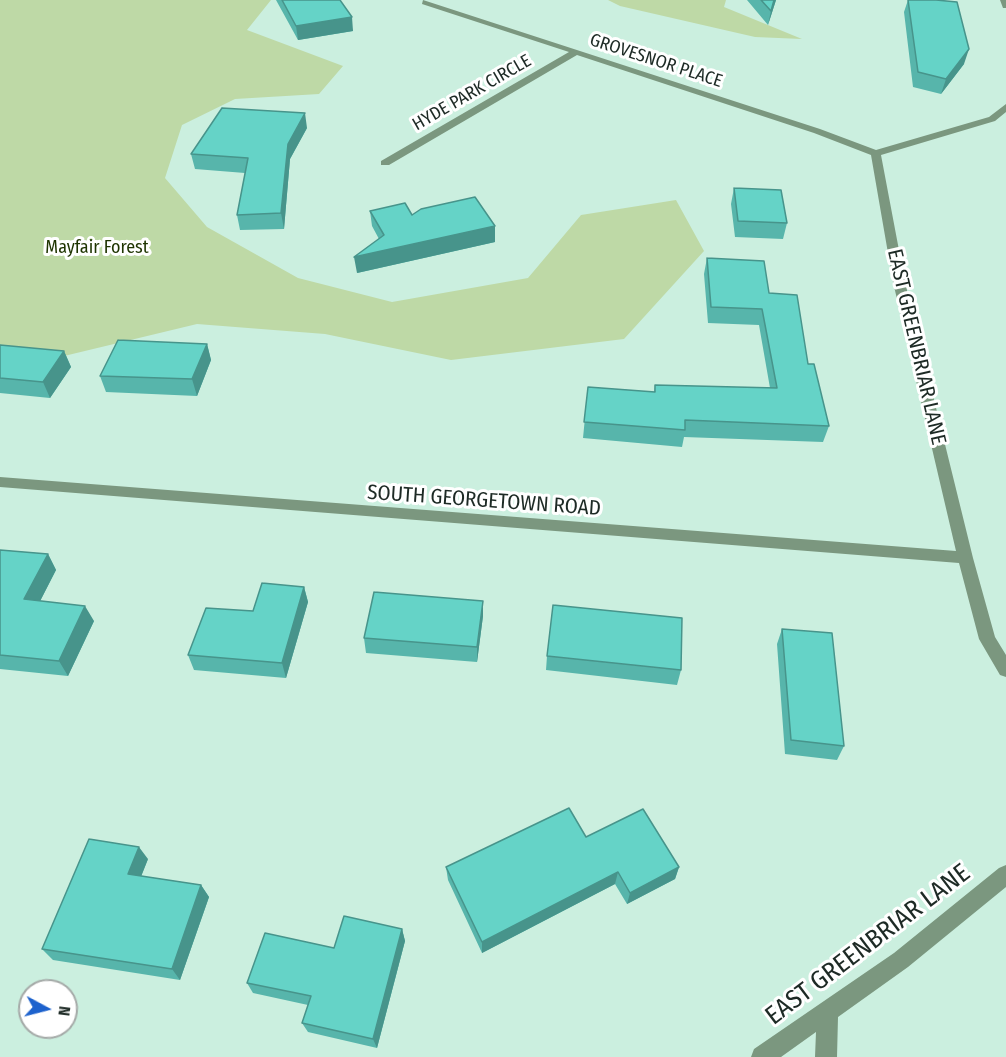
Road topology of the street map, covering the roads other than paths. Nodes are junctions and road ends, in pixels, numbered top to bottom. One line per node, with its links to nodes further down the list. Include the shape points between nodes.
1 (1004, 0): 3 (street)
2 (425, 2): 4 (street, GROVESNOR PLACE)
3 (1006, 6)
4 (576, 52): 6 (street, GROVESNOR PLACE); 7 (street, HYDE PARK CIRCLE)
5 (1006, 107): 6 (street, via 992,119)
6 (876, 153): 9 (street, EAST GREENBRIAR LANE, via 899,282)
7 (385, 164)
8 (0, 482): 9 (street, SOUTH GEORGETOWN ROAD)
9 (965, 558): 10 (street, EAST GREENBRIAR LANE, via 987,639)
10 (1006, 670)
11 (1006, 875): 12 (street, EAST GREENBRIAR LANE, via 901,960)
12 (826, 1012): 13 (street, EAST GREENBRIAR LANE); 14 (street)
13 (762, 1057)
14 (826, 1057)

